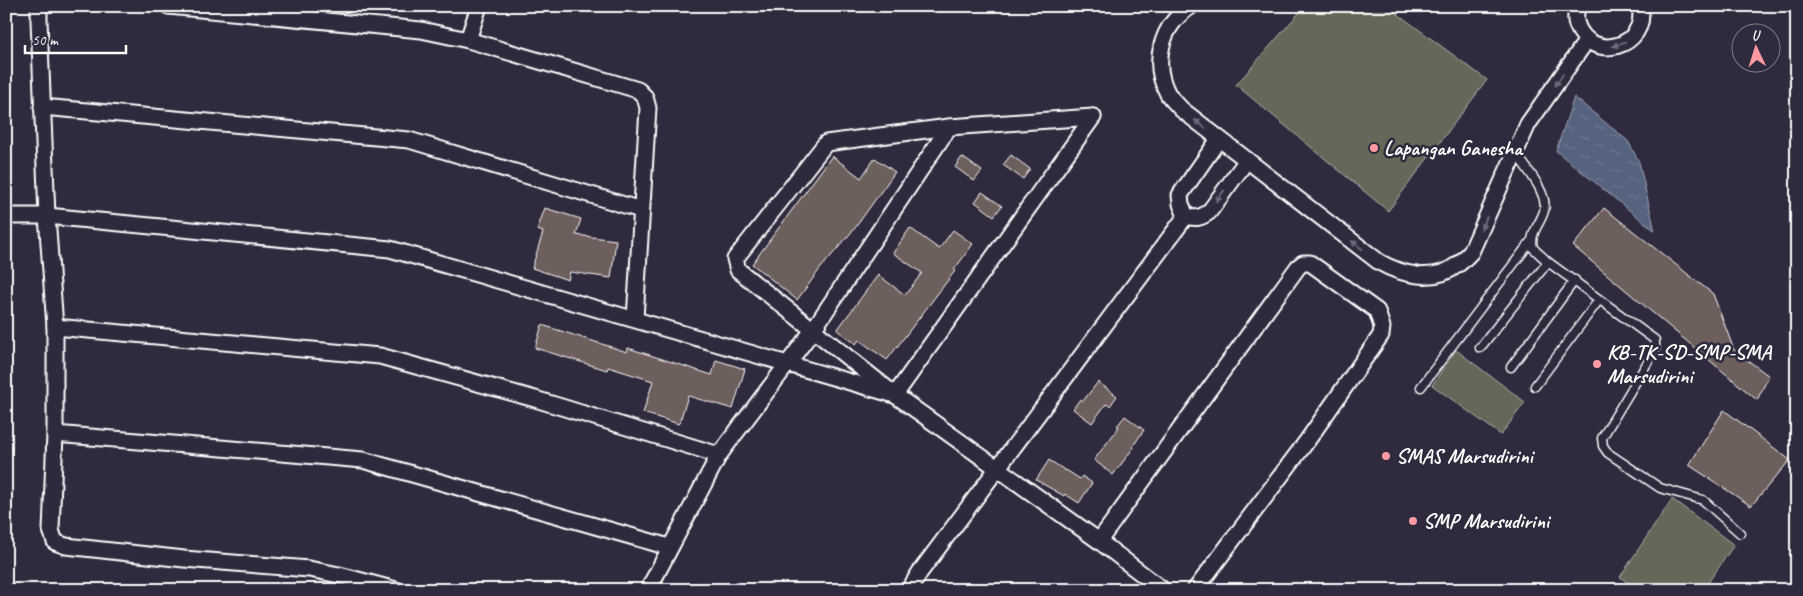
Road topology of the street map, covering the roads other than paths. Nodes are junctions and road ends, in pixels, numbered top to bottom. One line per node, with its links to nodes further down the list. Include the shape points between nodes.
1 (42, 6): 9 (street, via 39,10)
2 (168, 6): 7 (street, via 421,30)
3 (479, 6): 7 (street)
4 (1191, 6): 11 (street, one-way to 4, via 1181,108 1169,96 1162,81 1160,60 1163,41 1170,26)
5 (1576, 6): 8 (street, via 1577,25)
6 (1640, 6): 8 (street, one-way to 8, via 1642,16 1636,34 1622,45 1604,47)
7 (468, 40): 14 (street, via 638,90 648,108)
8 (1587, 40): 12 (street, one-way to 12, via 1528,124)
9 (42, 107): 14 (street, via 409,140); 16 (street)
10 (949, 128): 24 (street); 24 (street, via 826,143 735,259 738,270); 30 (street, via 1093,117)
11 (1220, 139): 13 (street); 17 (street, via 1180,195)
12 (1515, 152): 13 (street, one-way to 13, via 1472,252 1457,266 1444,272 1412,276 1379,262); 18 (lane, via 1541,189 1544,210)
13 (1247, 160): 17 (street, one-way to 17, via 1209,212 1202,217)
14 (641, 210): 22 (street)
15 (6, 216): 16 (street)
16 (47, 216): 22 (street, via 390,250); 23 (street)
17 (1186, 216): 33 (street)
18 (1531, 241): 19 (lane, via 1533,248); 29 (lane)
19 (1548, 262): 20 (lane); 25 (lane)
20 (1575, 280): 21 (lane); 27 (lane)
21 (1599, 300): 28 (lane); 34 (lane, via 1655,340 1656,345 1602,438 1603,446 1608,453 1660,488 1703,500)
22 (635, 319): 26 (street)
23 (55, 327): 31 (street); 32 (street, via 380,356)
24 (813, 330): 26 (street); 30 (street)
25 (1480, 348)
26 (786, 364): 30 (street); 32 (street)
27 (1511, 367)
28 (1535, 386)
29 (1421, 387)
30 (895, 395): 33 (street)
31 (56, 434): 36 (street, via 363,460); 37 (street, via 51,530 55,542 184,560 309,569)
32 (719, 455): 36 (street)
33 (997, 469): 35 (street); 39 (street)
34 (1740, 533)
35 (1099, 541): 40 (street); 41 (street, via 1298,267 1310,263 1377,311 1381,335 1308,441)
36 (669, 547): 38 (street)
37 (396, 590)
38 (648, 590)
39 (909, 590)
40 (1163, 590)
41 (1195, 590)

